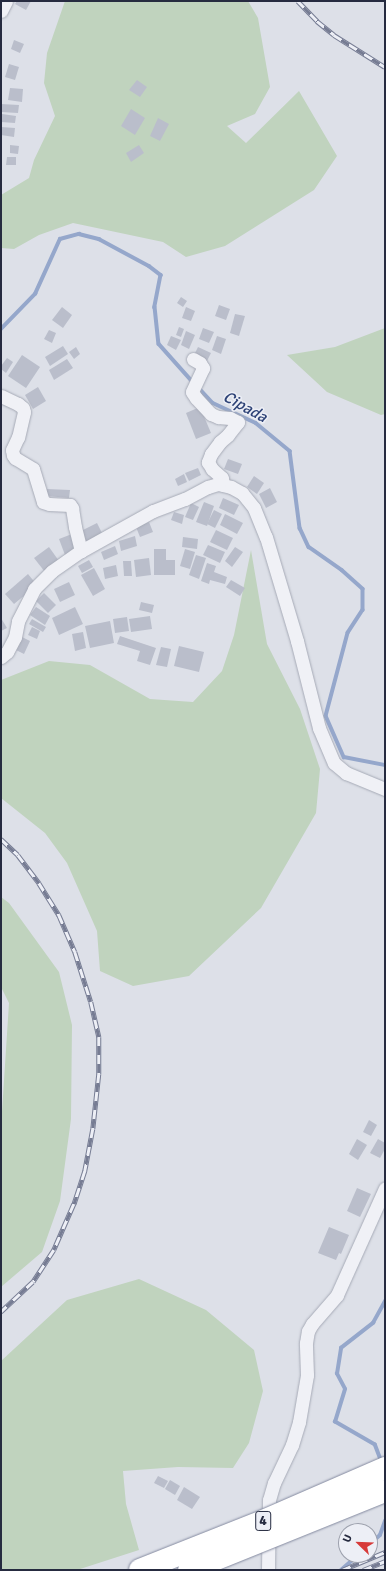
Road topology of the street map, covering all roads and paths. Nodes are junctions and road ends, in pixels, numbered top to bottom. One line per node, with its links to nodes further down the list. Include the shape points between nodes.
1 (6, 1): 2 (street)
2 (1, 11)
3 (193, 360): 5 (street, via 200,363 203,368 192,391 196,398 211,414 238,422 220,442 208,462 222,478)
4 (1, 396): 6 (street, via 18,404 24,412 12,450 13,455 33,470 44,502 70,505)
5 (223, 485): 6 (street, via 208,487 152,511); 8 (street, via 242,493 254,508 266,537 297,641 319,728 334,763 346,773)
6 (82, 551): 7 (street, via 52,571 34,589 18,621 15,637 8,652)
7 (1, 657)
8 (385, 789)
9 (385, 1188): 14 (street, via 337,1295 308,1332 307,1375 299,1422 269,1500)
10 (385, 1468): 12 (highway, 4, bridge, via 263,1521)
11 (385, 1491): 13 (highway, 4, bridge)
12 (140, 1570)
13 (189, 1570)
14 (268, 1570)

